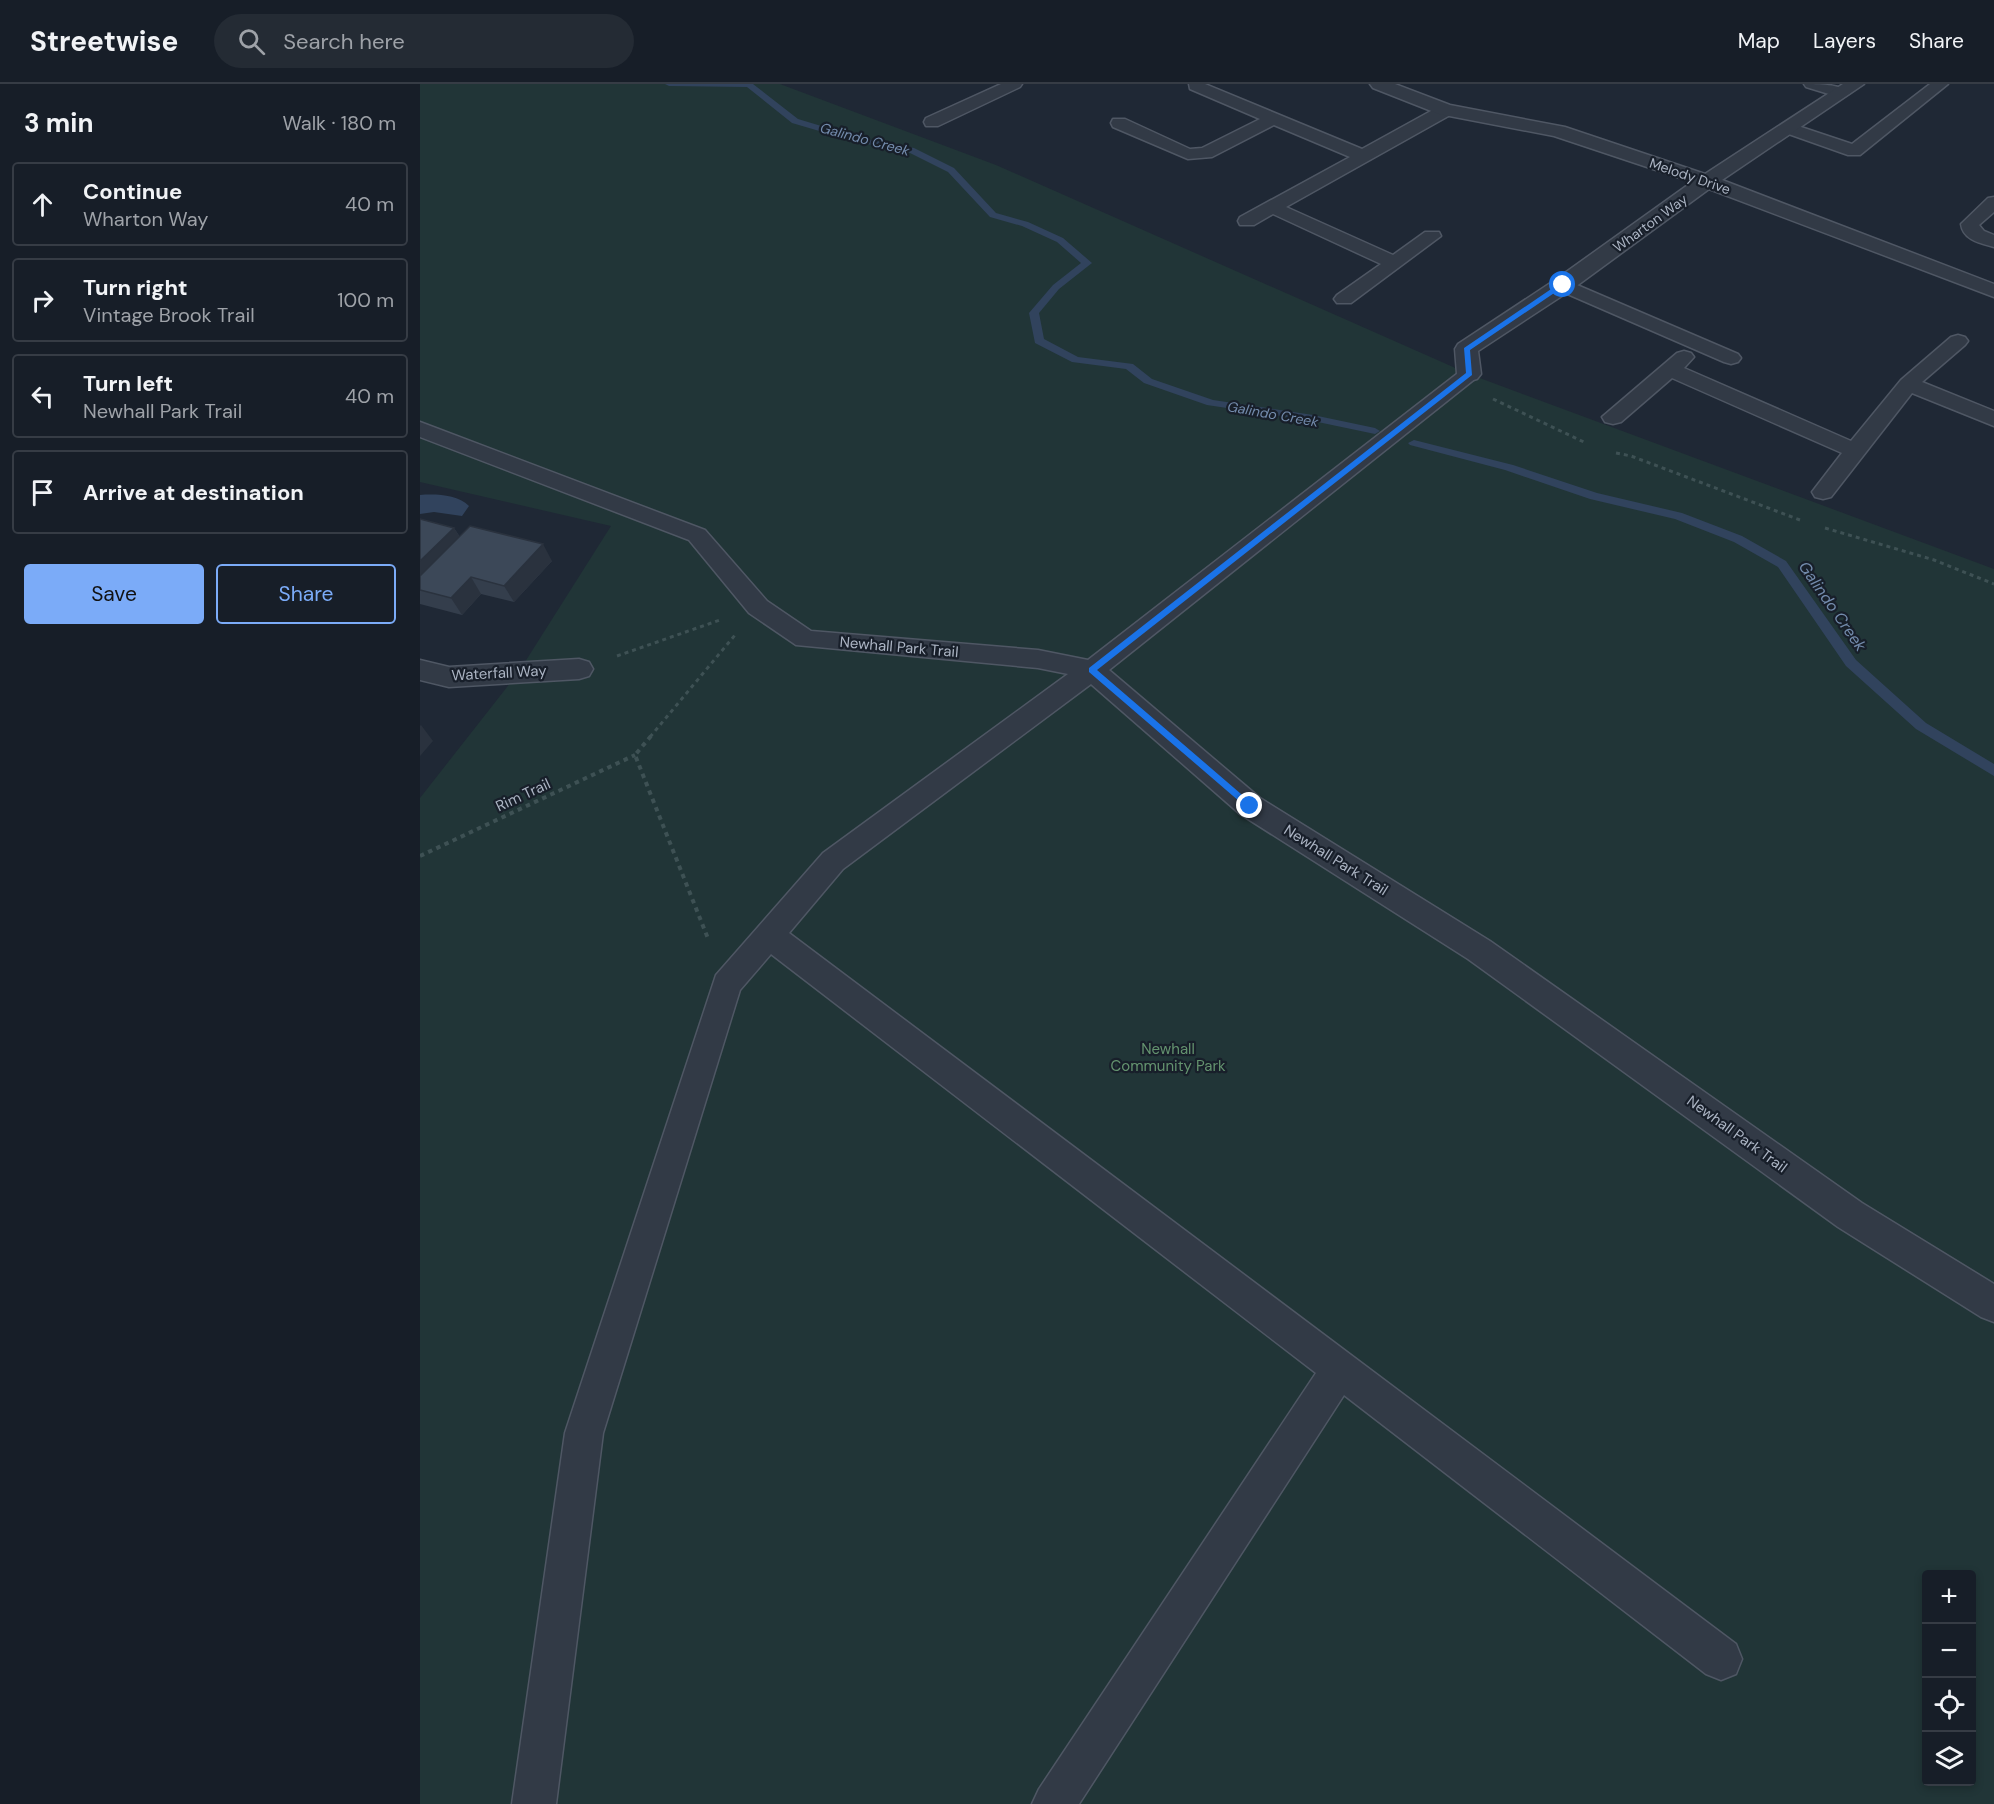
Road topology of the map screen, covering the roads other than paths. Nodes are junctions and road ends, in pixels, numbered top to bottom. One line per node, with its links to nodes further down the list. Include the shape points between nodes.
1 (1014, 84): 9 (lane)
2 (1378, 84): 7 (street, Melody Drive)
3 (1812, 84): 6 (lane)
4 (1940, 84): 11 (lane, via 1854,151)
5 (1196, 86): 8 (lane)
6 (1848, 89): 11 (street, Wharton Way)
7 (1446, 110): 12 (lane); 13 (street, Melody Drive, via 1558,131)
8 (1273, 118): 10 (lane, via 1206,153 1188,154); 12 (lane)
9 (932, 122)
10 (1119, 123)
11 (1789, 128): 13 (street, Wharton Way)
12 (1362, 156): 15 (lane)
13 (1707, 181): 20 (street, Wharton Way); 21 (street, Melody Drive)
14 (1994, 202): 18 (lane, via 1970,224 1977,235)
15 (1272, 207): 16 (lane); 19 (lane)
16 (1247, 221)
17 (1432, 236): 19 (lane)
18 (1994, 241)
19 (1395, 263): 22 (lane)
20 (1563, 285): 24 (lane); 27 (street, Wharton Way, via 1466,349)
21 (1994, 291)
22 (1344, 299)
23 (1958, 341): 28 (lane)
24 (1702, 343): 25 (lane); 26 (lane)
25 (1731, 358)
26 (1670, 369): 29 (lane); 32 (lane)
27 (1462, 379): 36 (lane)
28 (1908, 384): 30 (lane); 32 (lane)
29 (1613, 417)
30 (1994, 419)
31 (420, 429): 36 (lane, Newhall Park Trail, via 697,534 758,607 805,639 1038,659)
32 (1856, 451): 33 (lane)
33 (1823, 492)
34 (579, 669): 35 (street, Waterfall Way, via 449,677)
35 (420, 670)
36 (1092, 670): 37 (lane, via 833,861); 38 (lane, Newhall Park Trail, via 1250,806 1479,950 1850,1215)
37 (770, 936): 39 (lane); 41 (lane, via 726,984 584,1433)
38 (1994, 1304)
39 (1340, 1369): 40 (lane); 42 (lane)
40 (1720, 1659)
41 (534, 1804)
42 (1054, 1804)

